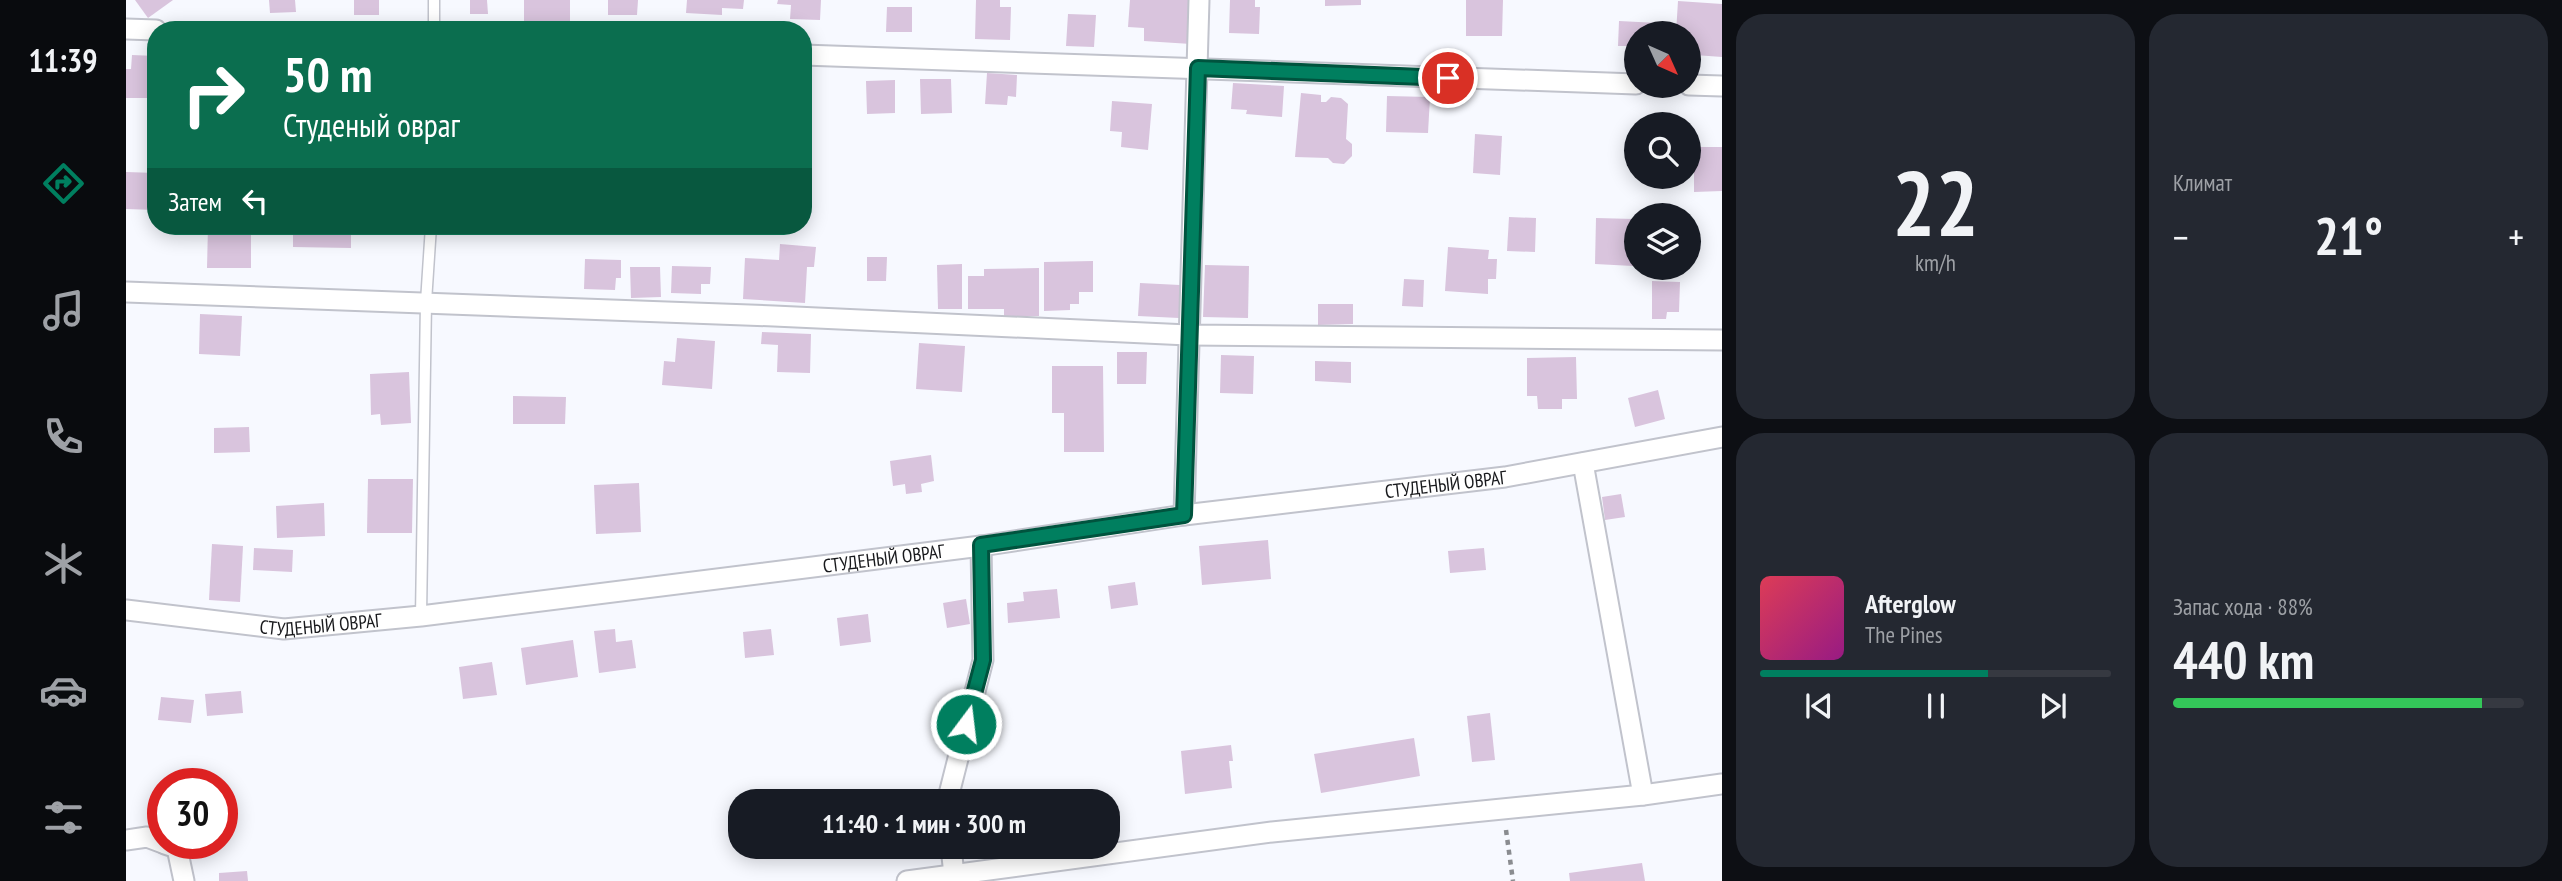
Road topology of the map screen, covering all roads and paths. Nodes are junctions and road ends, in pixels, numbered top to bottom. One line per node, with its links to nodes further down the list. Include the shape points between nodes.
1 (434, 0): 3 (lane)
2 (1199, 0): 7 (street)
3 (434, 21)
4 (126, 29): 5 (street)
5 (147, 30)
6 (812, 55): 7 (street)
7 (1198, 68): 8 (street); 14 (street)
8 (1624, 84)
9 (1701, 85): 10 (street)
10 (1722, 86)
11 (430, 235): 13 (lane)
12 (126, 292): 13 (street)
13 (426, 302): 14 (street); 21 (lane)
14 (1188, 335): 15 (street); 18 (street)
15 (1722, 340)
16 (1722, 437): 17 (street, СТУДЕНЫЙ ОВРАГ)
17 (1583, 463): 18 (street, СТУДЕНЫЙ ОВРАГ, via 1505,477); 24 (street)
18 (1184, 515): 19 (street, СТУДЕНЫЙ ОВРАГ)
19 (981, 545): 21 (street, СТУДЕНЫЙ ОВРАГ); 23 (street, via 983,660)
20 (126, 610): 21 (street, СТУДЕНЫЙ ОВРАГ, via 284,629)
21 (421, 616)
22 (1722, 784): 24 (street)
23 (950, 789)
24 (1643, 795): 25 (street)
25 (1503, 809): 30 (street, via 1272,832); 33 (path)
26 (147, 837): 27 (street)
27 (126, 840)
28 (179, 859): 31 (street)
29 (952, 859): 30 (street)
30 (954, 874): 32 (street)
31 (184, 881)
32 (907, 881)
33 (1513, 881)

